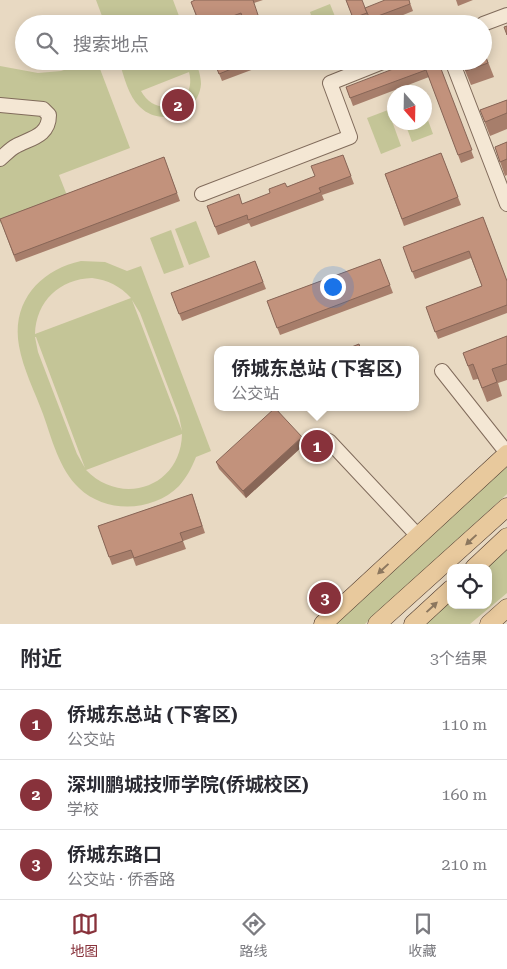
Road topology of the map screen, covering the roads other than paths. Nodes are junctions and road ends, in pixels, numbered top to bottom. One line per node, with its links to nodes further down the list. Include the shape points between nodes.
1 (507, 15): 2 (street)
2 (492, 21)
3 (363, 70): 7 (street, via 330,83 350,137)
4 (455, 70): 8 (street)
5 (0, 105): 6 (street, via 43,109 49,115 49,124 44,131 14,147)
6 (0, 159)
7 (202, 194)
8 (507, 204)
9 (442, 371): 11 (street)
10 (329, 441): 13 (street)
11 (507, 453): 13 (main road)
12 (507, 507): 19 (main road, one-way to 19)
13 (418, 536): 18 (main road, one-way to 18)
14 (507, 537): 15 (main road)
15 (478, 564)
16 (447, 593): 20 (main road, one-way to 16)
17 (507, 608): 21 (main road)
18 (323, 624)
19 (377, 624)
20 (413, 624)
21 (490, 624)

